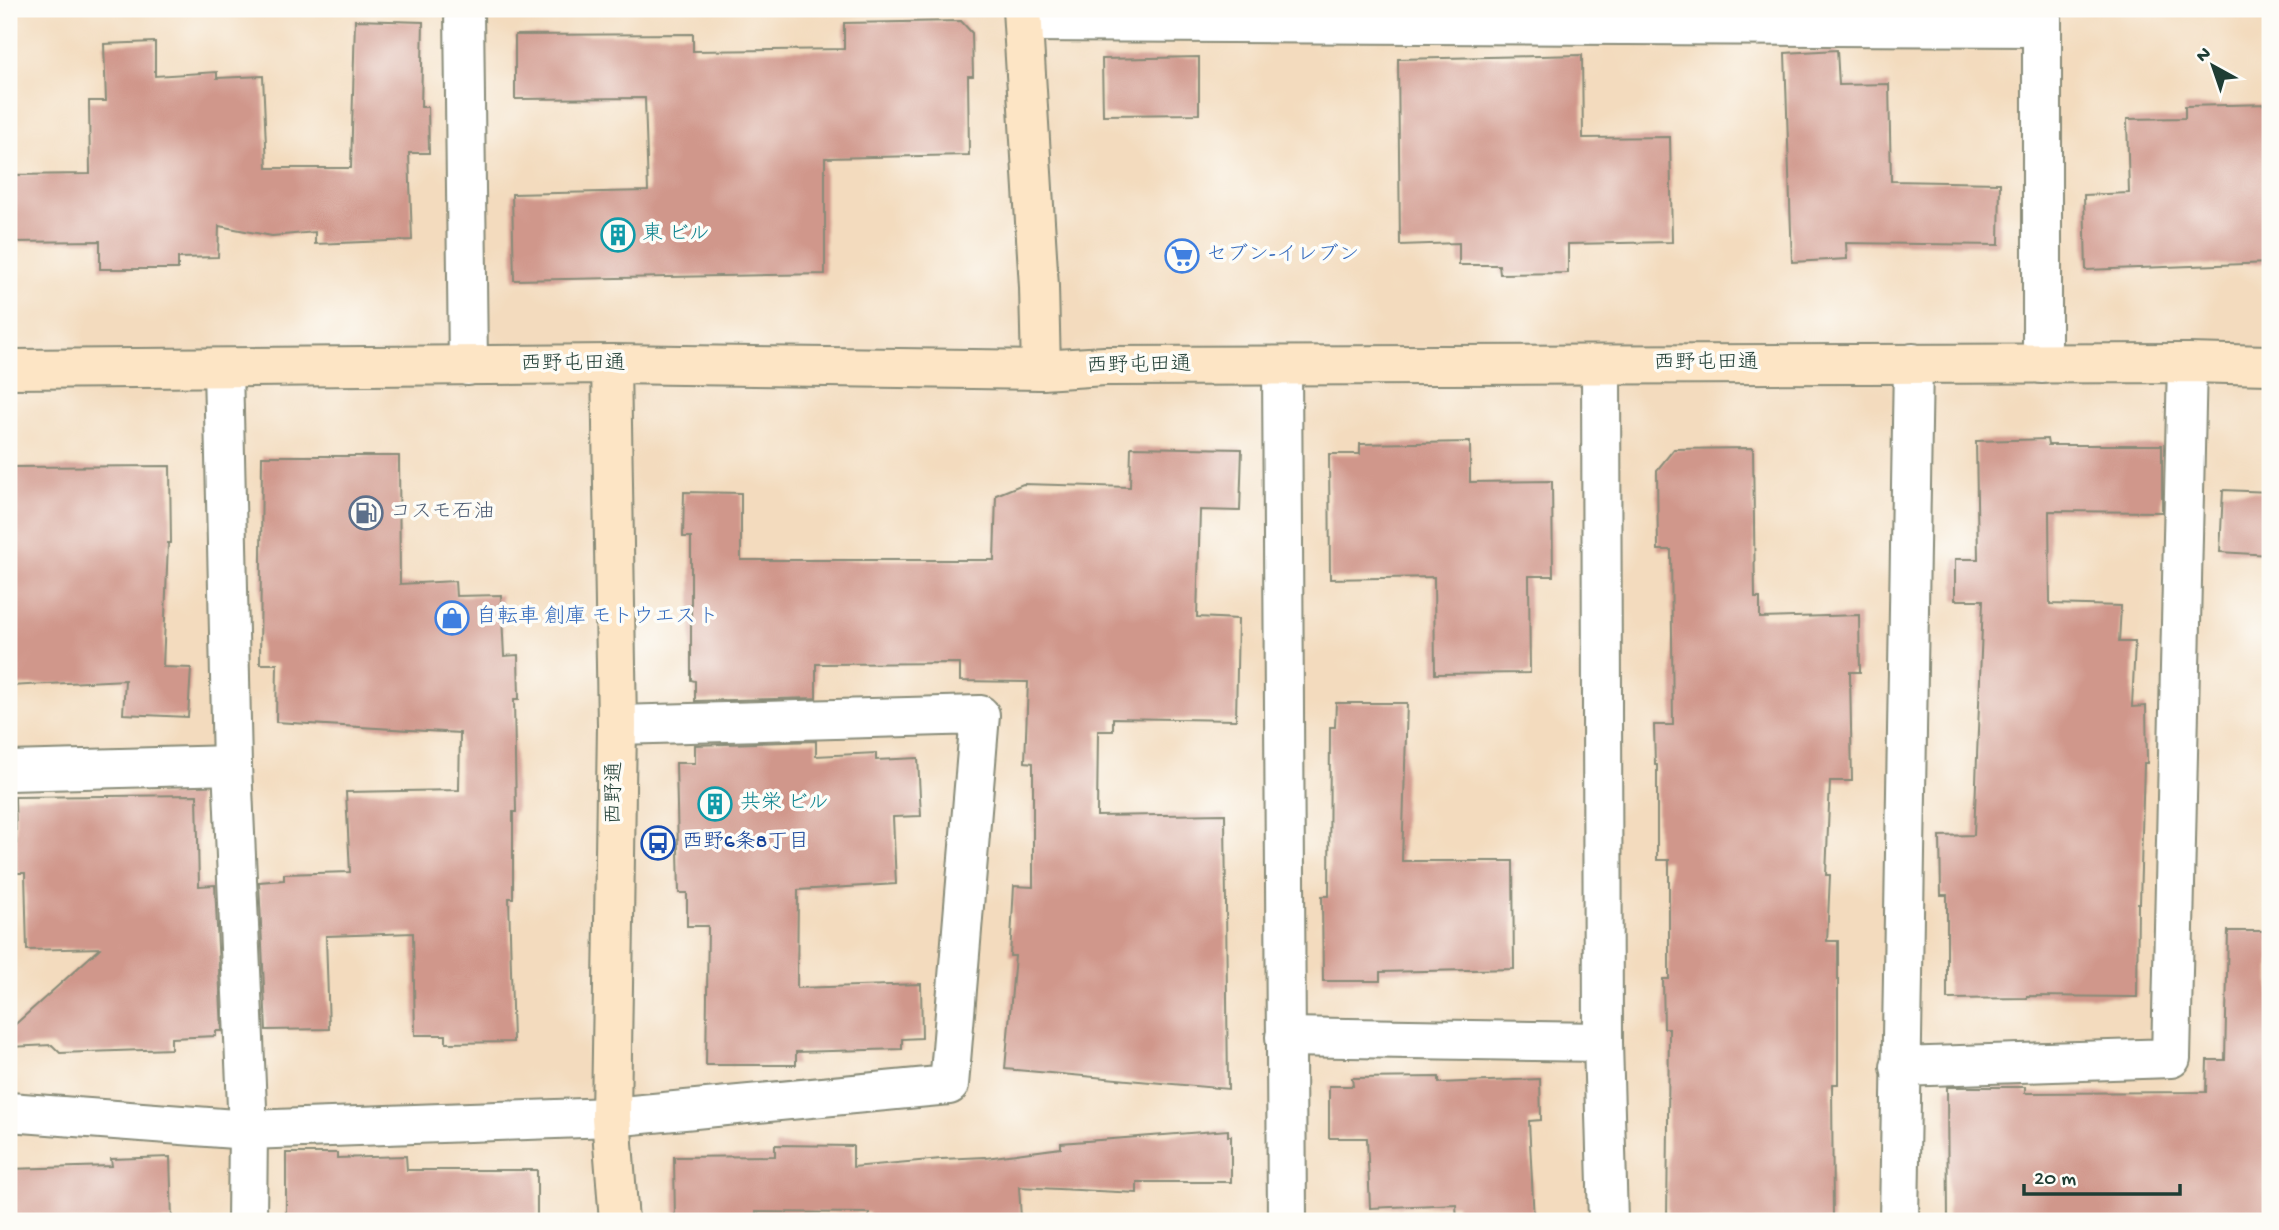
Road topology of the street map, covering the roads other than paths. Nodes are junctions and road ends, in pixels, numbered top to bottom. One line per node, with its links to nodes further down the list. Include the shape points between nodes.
1 (464, 9): 10 (street)
2 (1022, 16): 3 (street); 14 (street)
3 (2042, 18): 7 (street)
4 (1913, 363): 7 (street, 西野屯田通); 8 (street, 西野屯田通); 20 (street)
5 (2187, 363): 7 (street, 西野屯田通); 9 (street, 西野屯田通); 20 (street, via 2171,1058)
6 (611, 364): 10 (street, 西野屯田通); 14 (street, 西野屯田通); 15 (street, 西野通)
7 (2042, 364)
8 (1601, 365): 11 (street, 西野屯田通); 19 (street)
9 (2270, 365)
10 (468, 366): 12 (street, 西野屯田通)
11 (1282, 366): 14 (street, 西野屯田通); 18 (street)
12 (223, 368): 13 (street, 西野屯田通); 16 (street)
13 (9, 369)
14 (1041, 370)
15 (617, 725): 22 (street, 西野通); 22 (street, via 980,715 948,1086)
16 (232, 765): 17 (street); 23 (street)
17 (9, 771)
18 (1285, 1037): 19 (street); 26 (street)
19 (1603, 1042): 27 (street)
20 (1900, 1067): 28 (street)
21 (9, 1112): 23 (street)
22 (611, 1117): 23 (street); 25 (street, 西野通)
23 (248, 1130): 24 (street)
24 (247, 1221)
25 (619, 1221)
26 (1287, 1221)
27 (1608, 1221)
28 (1899, 1221)

